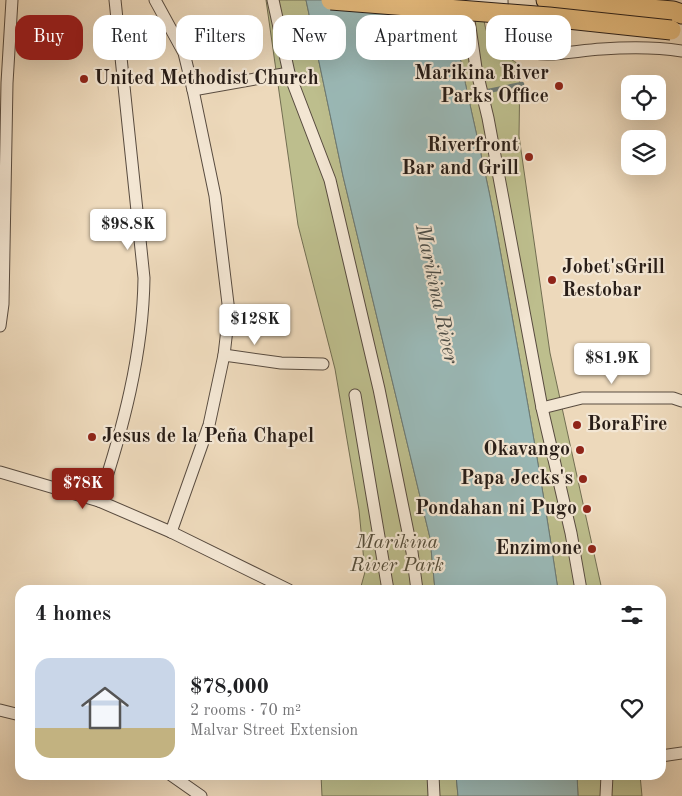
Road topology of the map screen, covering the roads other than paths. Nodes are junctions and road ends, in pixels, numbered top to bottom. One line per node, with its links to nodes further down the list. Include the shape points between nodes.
1 (12, 0): 13 (street)
2 (115, 0): 20 (street, via 144,278 144,316 120,438)
3 (155, 0): 12 (street, via 184,53)
4 (273, 0): 11 (street)
5 (331, 0): 9 (main road, bridge, via 549,17)
6 (546, 0): 9 (main road)
7 (466, 1): 8 (street); 18 (street)
8 (502, 1): 10 (street, via 507,34 530,53 545,55 603,48)
9 (677, 20)
10 (682, 51)
11 (289, 73): 12 (street); 24 (street, via 330,180 379,389)
12 (193, 90): 14 (street, via 215,196 226,274 229,312)
13 (0, 326)
14 (224, 355): 15 (street, via 281,363); 21 (street, via 209,425)
15 (323, 364)
16 (355, 395): 23 (street)
17 (682, 401): 18 (street, via 673,398 582,398)
18 (542, 408): 25 (street)
19 (0, 472): 20 (street)
20 (99, 501): 21 (street)
21 (171, 532): 22 (street)
22 (279, 585)
23 (387, 585)
24 (417, 585)
25 (580, 585)
26 (0, 710): 27 (street)
27 (15, 713)
28 (682, 753): 29 (street)
29 (666, 755)
30 (178, 780): 33 (street)
31 (433, 780): 34 (street)
32 (607, 780): 35 (street)
33 (201, 796)
34 (434, 796)
35 (606, 796)

